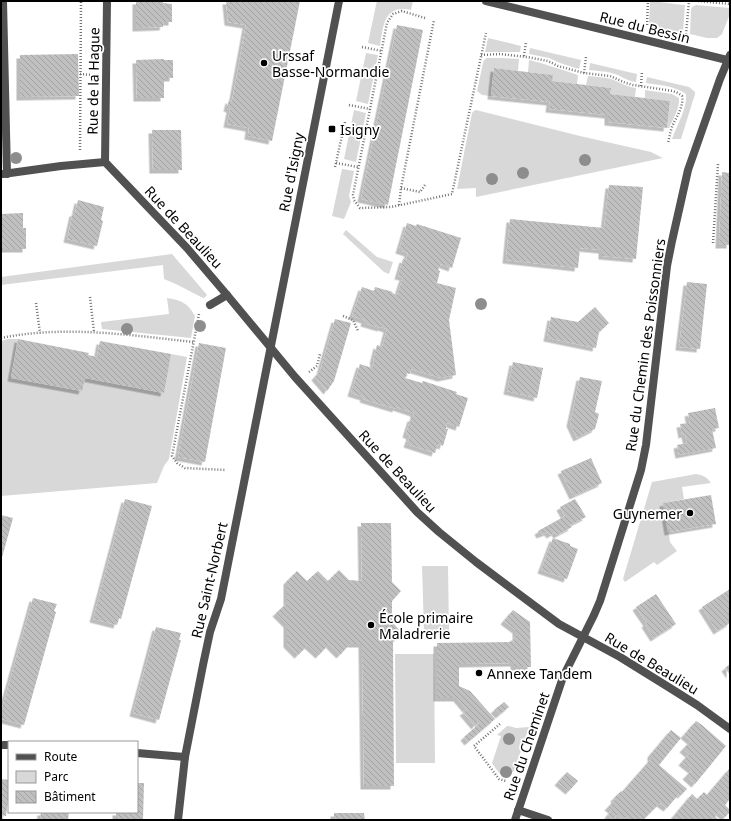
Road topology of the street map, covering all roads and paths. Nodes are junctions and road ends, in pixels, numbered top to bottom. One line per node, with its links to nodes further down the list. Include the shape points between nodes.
1 (3, 1): 38 (street)
2 (81, 1): 25 (path)
3 (107, 1): 33 (street, Rue de la Hague)
4 (339, 1): 54 (street, Rue d'Isigny)
5 (486, 1): 22 (street, Rue du Bessin)
6 (648, 1): 13 (path)
7 (689, 1): 15 (path)
8 (698, 1): 9 (path)
9 (722, 2): 10 (path)
10 (730, 4)
11 (425, 18): 18 (path, via 402,11 393,14 387,23)
12 (434, 20): 40 (path)
13 (647, 27)
14 (486, 33): 19 (path)
15 (686, 37)
16 (526, 42): 20 (path)
17 (362, 47): 18 (path)
18 (382, 51): 29 (path)
19 (481, 55): 20 (path); 41 (path, via 452,194)
20 (524, 56): 24 (path)
21 (586, 57): 24 (path)
22 (729, 58): 58 (street, Rue du Chemin des Poissonniers, via 690,165 672,241 641,470 600,601)
23 (642, 71): 27 (path)
24 (584, 73): 27 (path, via 610,76)
25 (80, 74): 26 (path); 32 (path)
26 (93, 75)
27 (641, 86): 31 (path, via 673,91 682,96 681,108)
28 (349, 104): 29 (path)
29 (370, 109): 37 (path)
30 (345, 122): 34 (path)
31 (668, 144)
32 (80, 156)
33 (105, 162): 38 (street); 43 (street, Rue de Beaulieu, via 187,248)
34 (336, 163): 36 (path); 37 (path)
35 (718, 164): 42 (path)
36 (335, 167)
37 (358, 167): 41 (path, via 353,196 360,208)
38 (4, 174)
39 (425, 185): 40 (path, via 420,192)
40 (401, 188): 41 (path)
41 (399, 205)
42 (713, 243)
43 (227, 295): 46 (street); 54 (street, Rue de Beaulieu)
44 (90, 297): 50 (path)
45 (36, 303): 51 (path)
46 (210, 305)
47 (199, 313): 53 (path)
48 (343, 316): 49 (path, via 353,320)
49 (358, 331)
50 (94, 332): 51 (path); 53 (path)
51 (40, 333): 52 (path)
52 (1, 338)
53 (194, 342): 57 (path, via 172,456 185,468)
54 (270, 347): 58 (street, Rue de Beaulieu, via 417,512 476,562 559,624); 62 (street, Rue Saint-Norbert, via 221,598 209,639)
55 (320, 354): 56 (path, via 317,366)
56 (307, 374)
57 (226, 470)
58 (583, 637): 60 (street, Rue de Beaulieu, via 697,705); 64 (street, Rue du Cheminet, via 563,677)
59 (500, 724): 63 (path, via 474,746 500,779)
60 (730, 730)
61 (138, 753): 62 (street)
62 (185, 757): 65 (street, Rue Saint-Norbert)
63 (506, 781)
64 (518, 810): 66 (street, Rue du Cheminet); 67 (street)
65 (178, 820)
66 (515, 820)
67 (548, 820)

